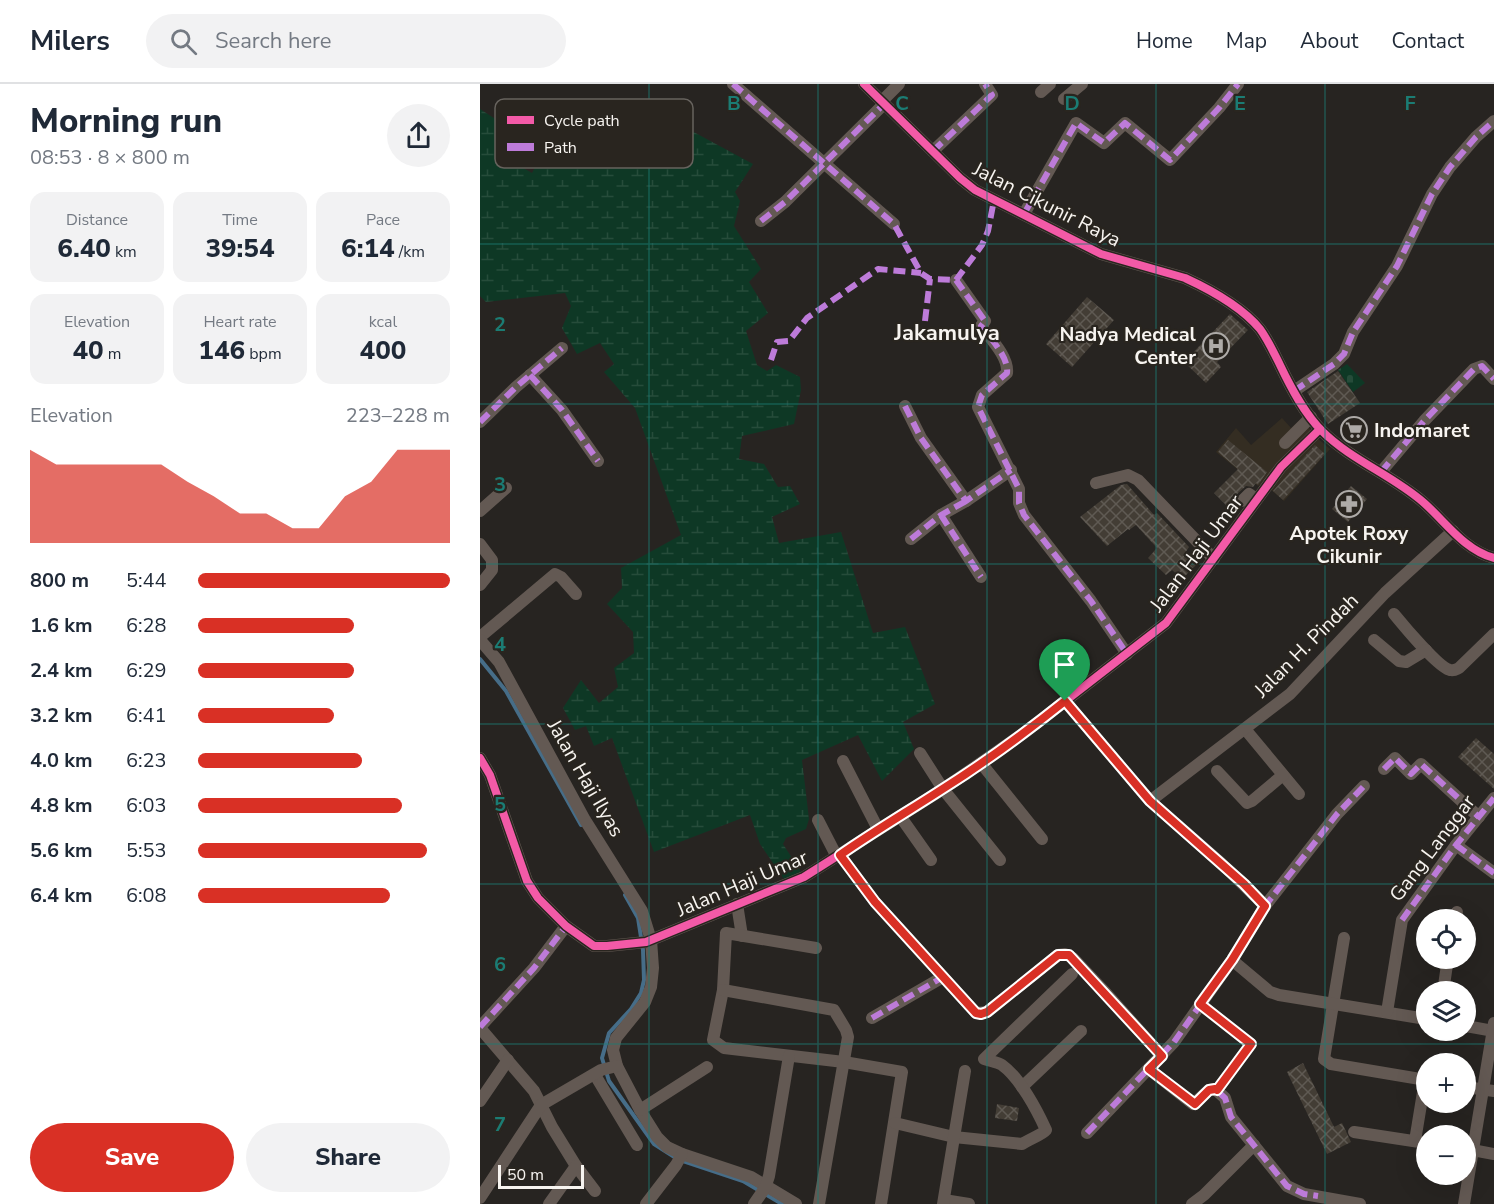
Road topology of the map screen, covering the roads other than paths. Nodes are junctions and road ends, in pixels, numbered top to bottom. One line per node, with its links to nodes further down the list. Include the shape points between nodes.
1 (734, 84): 11 (street)
2 (864, 84): 8 (street, Jalan Cikunir Raya)
3 (899, 84): 8 (street)
4 (984, 84): 10 (street, via 992,95)
5 (1082, 84): 7 (street)
6 (1236, 85): 12 (street, via 1170,160 1125,123 1104,143 1076,123)
7 (1064, 99)
8 (883, 102): 10 (street, Jalan Cikunir Raya); 11 (street)
9 (1494, 121): 19 (street, via 1456,160 1432,194 1397,266 1353,332 1344,354)
10 (933, 151): 12 (street, Jalan Cikunir Raya, via 975,190)
11 (824, 163): 13 (street); 14 (street)
12 (1024, 214): 19 (street, Jalan Cikunir Raya, via 1101,254 1185,278 1217,294 1260,329)
13 (761, 221)
14 (894, 224)
15 (956, 280): 26 (street, via 985,321 981,326 1008,368 982,395 978,407)
16 (562, 348): 17 (street)
17 (530, 375): 22 (street); 25 (street)
18 (1494, 379): 27 (street, via 1478,366)
19 (1294, 391): 21 (street, Jalan Cikunir Raya)
20 (905, 406): 31 (street, via 921,438)
21 (1311, 417): 23 (street, Jalan Cikunir Raya); 24 (street)
22 (480, 422)
23 (1320, 429): 27 (street, Jalan Cikunir Raya, via 1336,444); 30 (street, Jalan Haji Umar, via 1281,467)
24 (1285, 443)
25 (598, 461)
26 (1011, 470): 31 (street); 48 (street, via 1024,515)
27 (1381, 472): 35 (street, Jalan Cikunir Raya, via 1415,495)
28 (1096, 483): 39 (street, via 1128,475 1138,480)
29 (506, 488): 33 (street)
30 (1256, 499): 32 (street, via 1250,494); 39 (street, Jalan Haji Umar)
31 (966, 501): 34 (street)
32 (1242, 501)
33 (480, 511)
34 (941, 515): 36 (street); 40 (street)
35 (1453, 531): 38 (street, Jalan Cikunir Raya, via 1479,553); 50 (street, Jalan H. Pindah, via 1385,593 1290,694)
36 (911, 539)
37 (480, 544): 41 (street, via 492,560 492,570)
38 (1494, 558)
39 (1214, 559): 48 (street, Jalan Haji Umar, via 1166,623)
40 (981, 577)
41 (480, 585)
42 (576, 594): 45 (street, via 555,574)
43 (1394, 614): 47 (street)
44 (1494, 634): 47 (street, via 1452,671)
45 (480, 639): 78 (street, Jalan Haji Ilyas, via 499,662 585,820 634,896 642,911)
46 (1374, 640): 47 (street, via 1399,661 1406,662)
47 (1426, 650)
48 (1127, 654): 49 (street, Jalan Haji Umar)
49 (1065, 701): 54 (street, Jalan Haji Umar); 62 (street)
50 (1245, 729): 57 (street); 62 (street, Jalan H. Pindah)
51 (920, 753): 59 (street)
52 (480, 758): 75 (street, Jalan Haji Umar, via 527,881)
53 (843, 761): 66 (street)
54 (981, 763): 59 (street, Jalan Haji Umar); 67 (street)
55 (1383, 769): 64 (street, via 1395,758 1411,774 1421,764)
56 (1217, 771): 57 (street, via 1246,802)
57 (1283, 775): 60 (street)
58 (1364, 786): 74 (street, via 1337,814)
59 (943, 789): 63 (street, Jalan Haji Umar); 71 (street)
60 (1299, 794)
61 (1494, 798): 64 (street, Gang Langgar)
62 (1150, 801): 74 (street)
63 (900, 816): 66 (street, Jalan Haji Umar); 70 (street)
64 (1479, 817): 68 (street, Gang Langgar)
65 (818, 820): 69 (street)
66 (878, 829): 69 (street, Jalan Haji Umar)
67 (1042, 839)
68 (1456, 845): 72 (street); 86 (street, Gang Langgar, via 1402,920)
69 (838, 856): 73 (street, Jalan Haji Umar, via 804,877); 82 (street)
70 (931, 860)
71 (1000, 860)
72 (1494, 873)
73 (737, 904): 76 (street); 78 (street, Jalan Haji Umar)
74 (1265, 906): 80 (street)
75 (566, 926): 78 (street, Jalan Haji Umar, via 594,946); 90 (street, via 534,969)
76 (742, 936): 79 (street); 83 (street, via 726,933)
77 (1344, 938): 84 (street)
78 (644, 942): 99 (street, Jalan Haji Ilyas, via 653,968 651,987 645,1002 616,1038)
79 (816, 948)
80 (1232, 960): 84 (street, via 1270,992); 85 (street)
81 (1072, 974): 102 (street, via 984,1059 1002,1065)
82 (943, 977): 88 (street); 94 (street, via 972,1010 981,1014 1058,955 1069,955)
83 (723, 990): 93 (street, via 712,1040 724,1048); 96 (street, via 834,1010 848,1037)
84 (1332, 1003): 86 (street); 101 (street, via 1325,1061)
85 (1200, 1004): 94 (street); 103 (street, via 1251,1044)
86 (1387, 1012): 87 (street)
87 (1416, 1017)
88 (872, 1018)
89 (1476, 1027): 91 (street)
90 (480, 1028): 95 (street)
91 (1494, 1028): 104 (street)
92 (1081, 1031): 102 (street)
93 (789, 1056): 96 (street); 122 (street, via 776,1143)
94 (1162, 1056): 98 (street)
95 (508, 1060): 105 (street); 106 (street, via 528,1082)
96 (844, 1062): 108 (street, via 902,1072); 128 (street)
97 (707, 1067): 107 (street)
98 (1149, 1069): 103 (street, via 1193,1104 1209,1090); 111 (street)
99 (606, 1070): 106 (street); 107 (street); 114 (street)
100 (965, 1071): 112 (street)
101 (1416, 1078)
102 (1022, 1087): 112 (street, via 1036,1106 1046,1130 1043,1134 1022,1144)
103 (1217, 1090): 115 (street, via 1225,1098 1231,1117)
104 (1488, 1091): 109 (street)
105 (480, 1101)
106 (541, 1105): 119 (street); 123 (street)
107 (640, 1110): 118 (street, via 657,1137)
108 (895, 1123): 112 (street); 129 (street)
109 (1476, 1128)
110 (1354, 1132): 113 (street)
111 (1087, 1133)
112 (954, 1137): 124 (street)
113 (1416, 1141)
114 (637, 1145)
115 (1254, 1145): 131 (street); 132 (street, via 1287,1186 1304,1194)
116 (1476, 1151): 117 (street)
117 (1494, 1154)
118 (680, 1158): 122 (street, via 751,1177); 126 (street)
119 (576, 1166): 121 (street); 125 (street)
120 (1466, 1185): 133 (street)
121 (595, 1191)
122 (761, 1193): 127 (street)
123 (480, 1198)
124 (943, 1202): 130 (street)
125 (549, 1204)
126 (646, 1204)
127 (796, 1204)
128 (819, 1204)
129 (881, 1204)
130 (969, 1204)
131 (1192, 1204)
132 (1360, 1204)
133 (1464, 1204)

